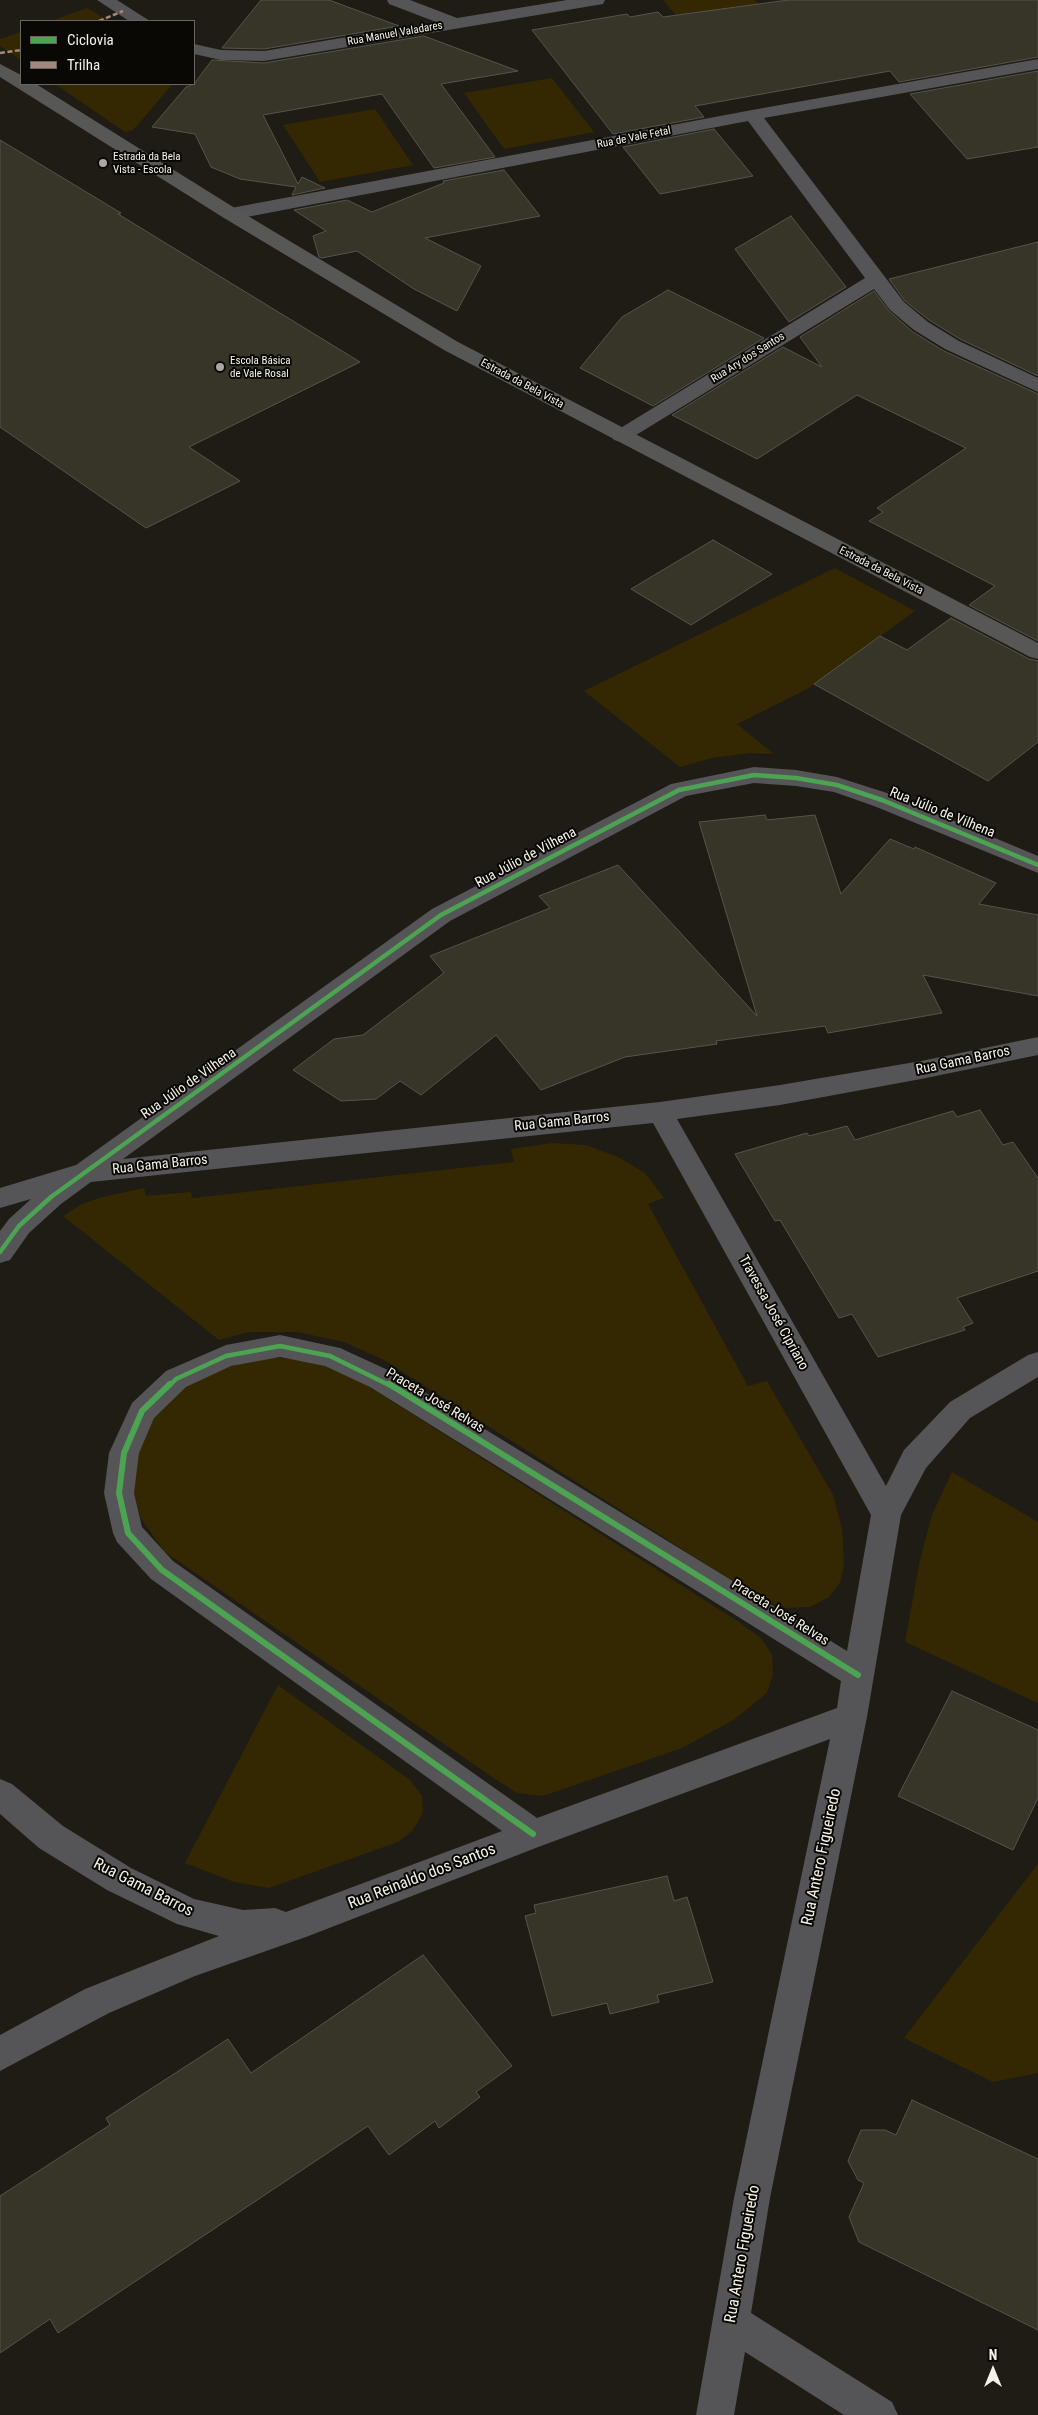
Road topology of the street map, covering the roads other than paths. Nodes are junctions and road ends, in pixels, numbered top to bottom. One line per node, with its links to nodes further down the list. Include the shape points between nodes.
1 (105, 0): 4 (street)
2 (395, 0): 5 (street)
3 (597, 0): 5 (street, Rua Manuel Valadares)
4 (138, 20)
5 (456, 24): 6 (street, Rua Manuel Valadares, via 264,56 221,55)
6 (195, 49)
7 (1038, 64): 11 (street, Rua de Vale Fetal)
8 (0, 69): 9 (street, Estrada da Bela Vista)
9 (20, 81)
10 (26, 85): 12 (street, Estrada da Bela Vista)
11 (752, 116): 12 (street, Rua de Vale Fetal); 13 (street)
12 (231, 214): 15 (street, Estrada da Bela Vista, via 451,346)
13 (875, 280): 14 (street, via 897,306 921,326 952,345); 15 (street, Rua Ary dos Santos)
14 (1038, 386)
15 (621, 436): 16 (street, Estrada da Bela Vista)
16 (1038, 652)
17 (1038, 865): 20 (street, Rua Júlio de Vilhena, via 882,800 837,785 754,775 679,790 442,915)
18 (1038, 1046): 19 (street, Rua Gama Barros, via 780,1095)
19 (660, 1112): 20 (street, Rua Gama Barros); 24 (street, Travessa José Cipriano)
20 (83, 1173): 21 (street, Rua Gama Barros); 22 (street, via 19,1226)
21 (0, 1198)
22 (0, 1252)
23 (1038, 1363): 24 (street, Rua Antero Figueiredo, via 960,1410 915,1459)
24 (886, 1514): 25 (street, Rua Antero Figueiredo)
25 (858, 1675): 26 (street, Rua Antero Figueiredo); 28 (street, Praceta José Relvas, via 380,1379 330,1356 280,1346 226,1356 176,1379 142,1412 124,1453 119,1493 128,1533 162,1570)
26 (851, 1717): 28 (street, Rua Reinaldo dos Santos); 31 (street, Rua Antero Figueiredo, via 752,2198)
27 (0, 1794): 29 (street, Rua Gama Barros, via 51,1837 119,1879 189,1913 243,1926)
28 (533, 1834): 29 (street, Rua Reinaldo dos Santos)
29 (306, 1921): 30 (street, Rua Reinaldo dos Santos, via 190,1962 97,2001)
30 (0, 2054)
31 (731, 2322): 32 (street, Rua Antero Figueiredo); 33 (street)
32 (715, 2415)
33 (879, 2415)

